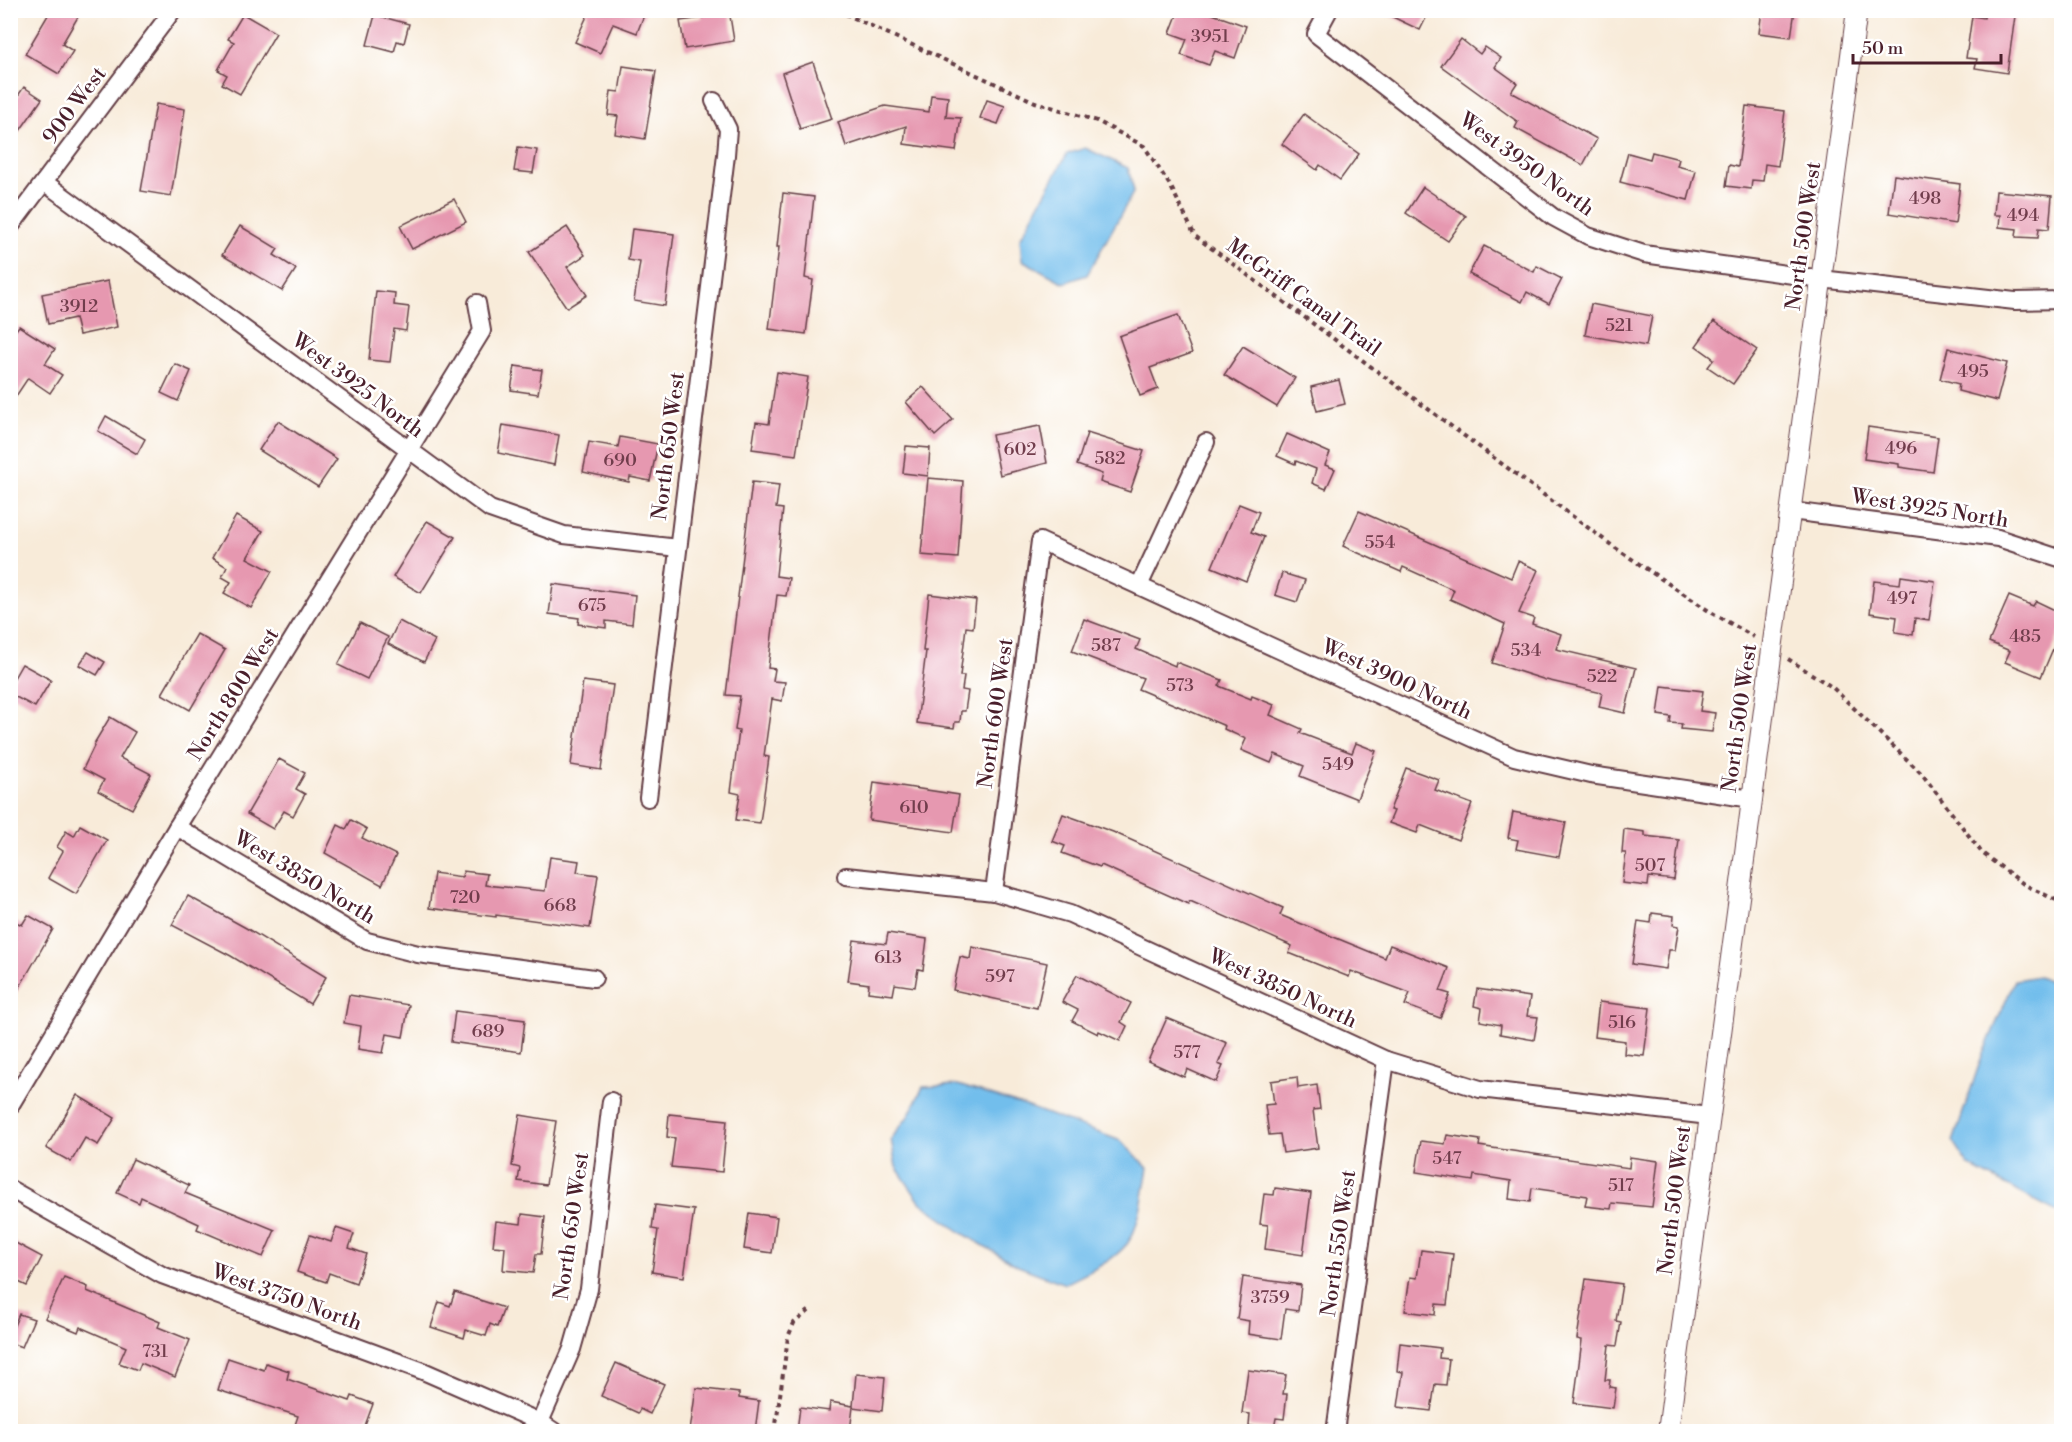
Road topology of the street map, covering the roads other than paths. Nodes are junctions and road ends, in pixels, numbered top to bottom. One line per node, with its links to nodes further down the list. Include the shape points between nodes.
1 (173, 10): 5 (street, 900 West)
2 (1329, 10): 7 (street, West 3950 North, via 1316,34 1553,217 1588,236 1644,254)
3 (1857, 10): 7 (street, North 500 West)
4 (714, 101): 14 (street, North 650 West, via 728,129)
5 (44, 182): 6 (street, 900 West); 11 (street, West 3925 North)
6 (10, 227)
7 (1821, 279): 8 (street, West 3950 North, via 2015,301); 12 (street, North 500 West)
8 (2061, 300)
9 (477, 303): 11 (street, North 800 West, via 482,331)
10 (1206, 442): 16 (street)
11 (410, 451): 14 (street, West 3925 North, via 490,508 564,535); 19 (street, North 800 West)
12 (1791, 511): 15 (street, West 3925 North, via 1998,538); 18 (street, North 500 West)
13 (1040, 540): 16 (street, West 3900 North); 21 (street, North 600 West)
14 (678, 548): 17 (street, North 650 West)
15 (2061, 559)
16 (1139, 586): 18 (street, West 3900 North, via 1514,757 1591,775)
17 (648, 798)
18 (1752, 799): 26 (street, North 500 West)
19 (177, 827): 22 (street, West 3850 North, via 367,941 418,954); 25 (street, North 800 West)
20 (846, 876): 21 (street, West 3850 North)
21 (994, 892): 23 (street, West 3850 North, via 1070,914)
22 (594, 978)
23 (1386, 1060): 26 (street, West 3850 North, via 1480,1089); 30 (street, North 550 West)
24 (611, 1101): 28 (street, North 650 West, via 589,1289 572,1349)
25 (10, 1106)
26 (1709, 1116): 31 (street, North 500 West)
27 (10, 1189): 28 (street, West 3750 North, via 162,1275 423,1371)
28 (540, 1422): 29 (street, West 3750 North)
29 (555, 1431)
30 (1335, 1431)
31 (1668, 1431)

